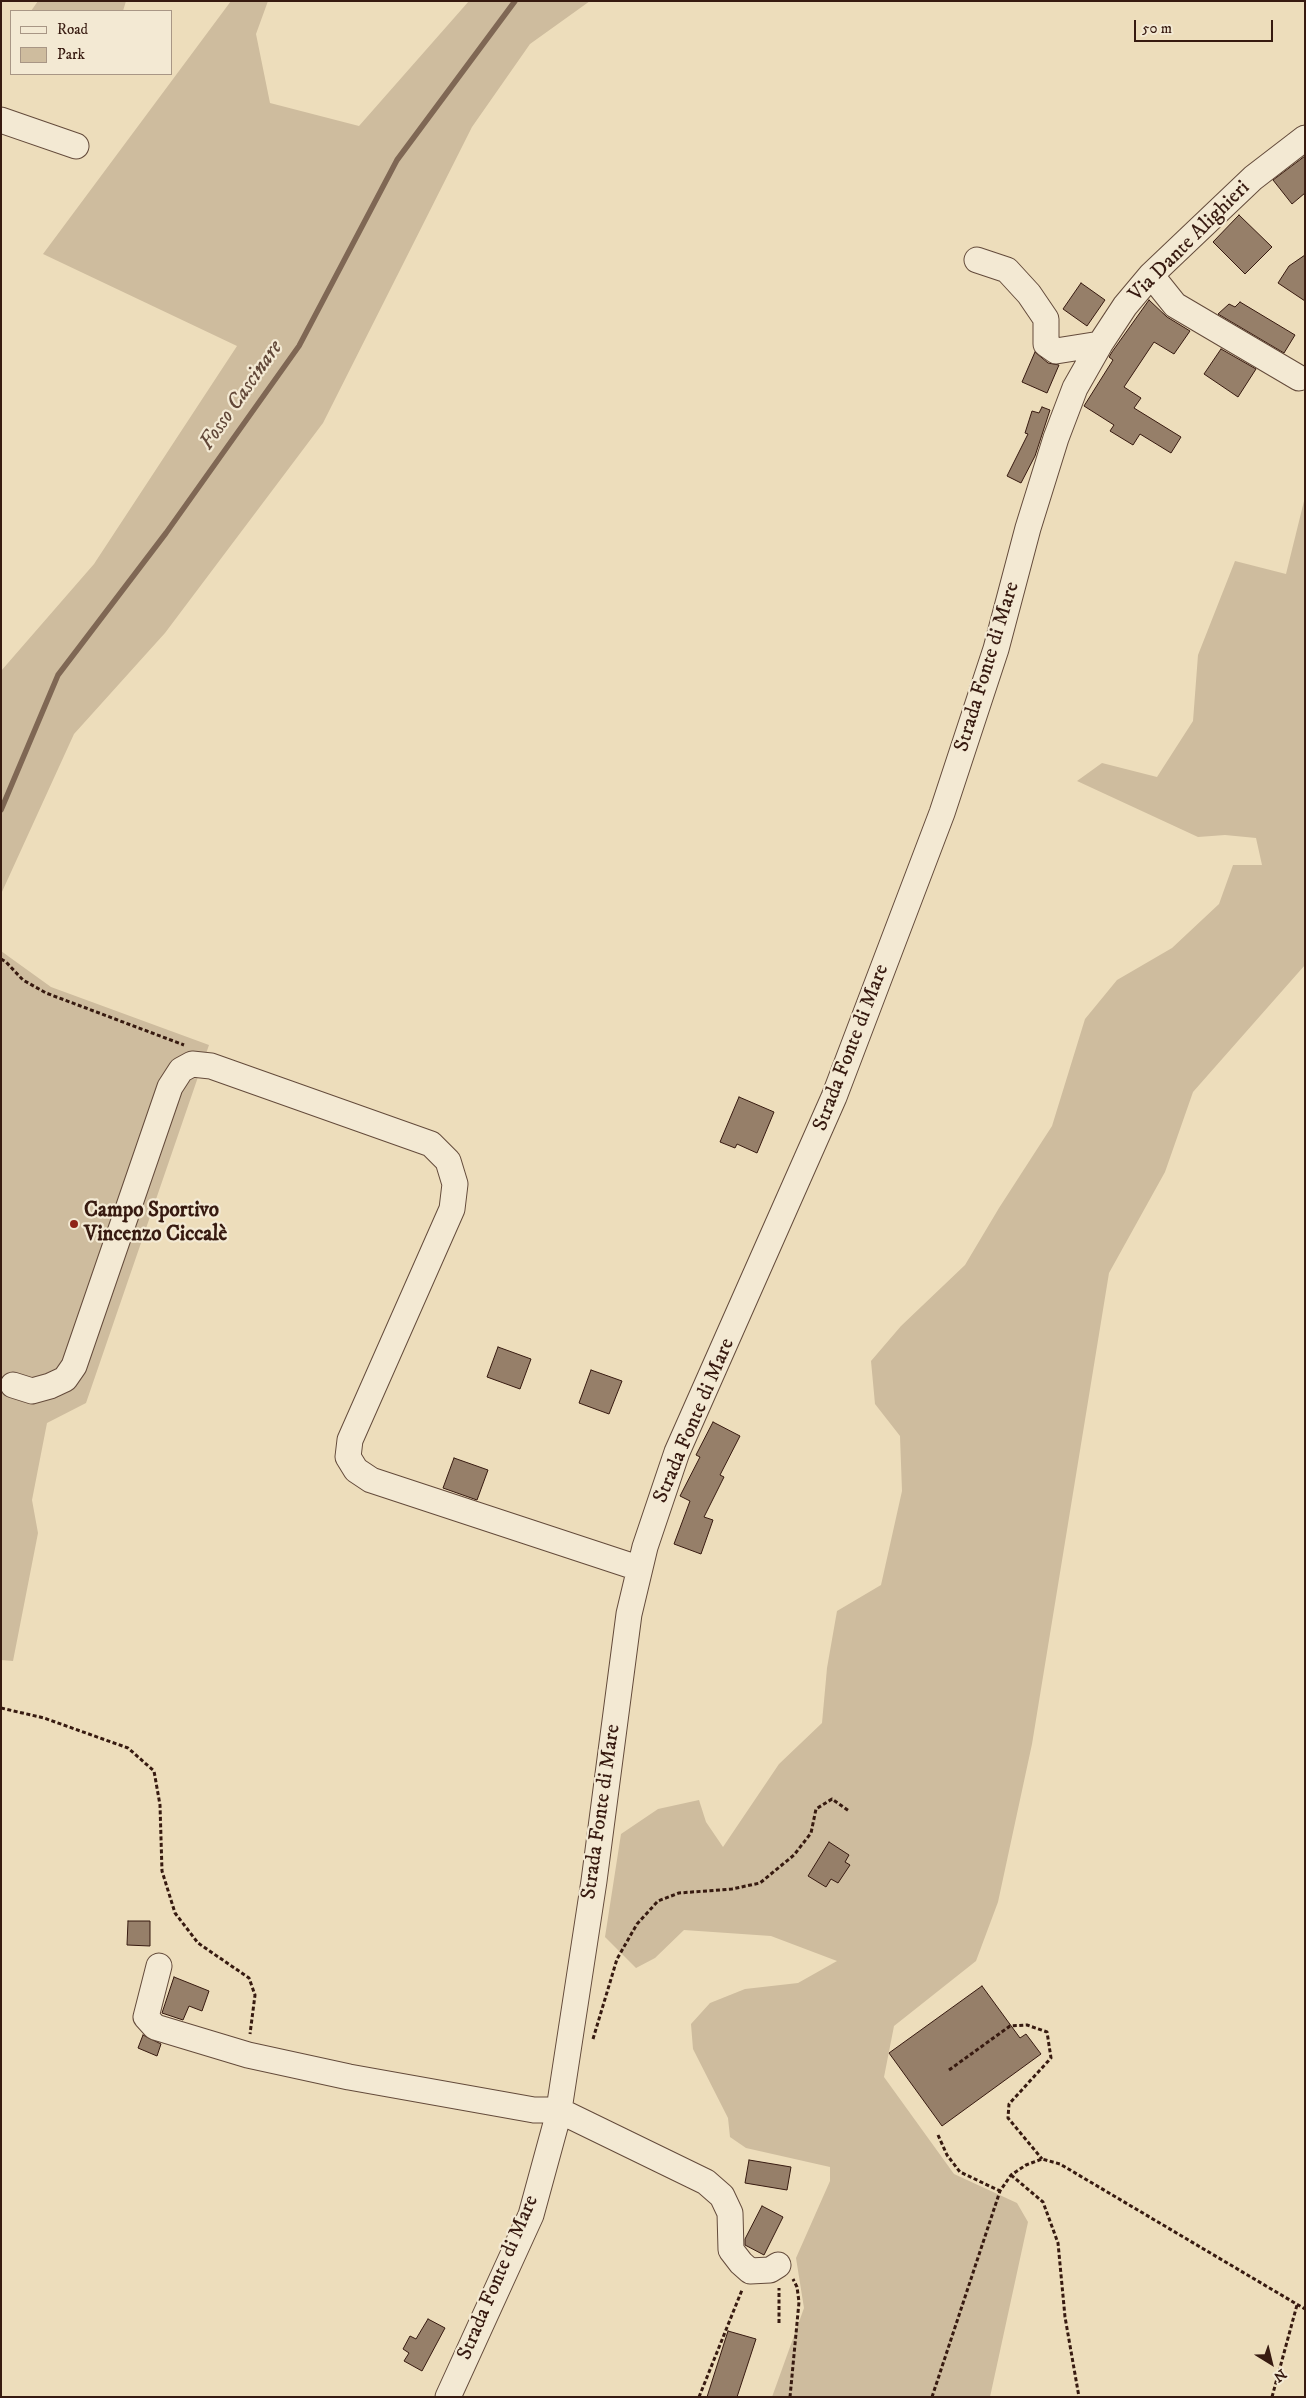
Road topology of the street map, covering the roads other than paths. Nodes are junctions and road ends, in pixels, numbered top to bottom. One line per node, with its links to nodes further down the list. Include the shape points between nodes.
1 (1, 120): 3 (street)
2 (1305, 138): 5 (street, Via Dante Alighieri, via 1254,178)
3 (76, 146)
4 (977, 260): 6 (street, via 1007,270 1029,294 1046,319 1046,344 1056,351)
5 (1151, 275): 6 (street, Via Dante Alighieri); 7 (street, via 1175,305)
6 (1100, 344): 8 (street, Via Dante Alighieri, via 1075,388)
7 (1299, 378)
8 (1028, 528): 10 (street, Strada Fonte di Mare, via 996,649 942,813 834,1097 677,1452)
9 (12, 1385): 10 (street, via 32,1391 50,1386 65,1379 74,1366 170,1087 181,1070 192,1064 211,1066 431,1144 448,1161 455,1184 452,1209 350,1440 348,1457 356,1470 371,1480)
10 (638, 1568): 12 (street, Strada Fonte di Mare, via 628,1614 594,1881)
11 (159, 1966): 12 (street, via 146,2017 154,2027 248,2055 367,2080 534,2110)
12 (558, 2110): 13 (street, via 706,2182 722,2196 730,2213 731,2250 740,2263 750,2270 770,2270); 14 (street, Strada Fonte di Mare, via 531,2215)
13 (778, 2265)
14 (448, 2397)

